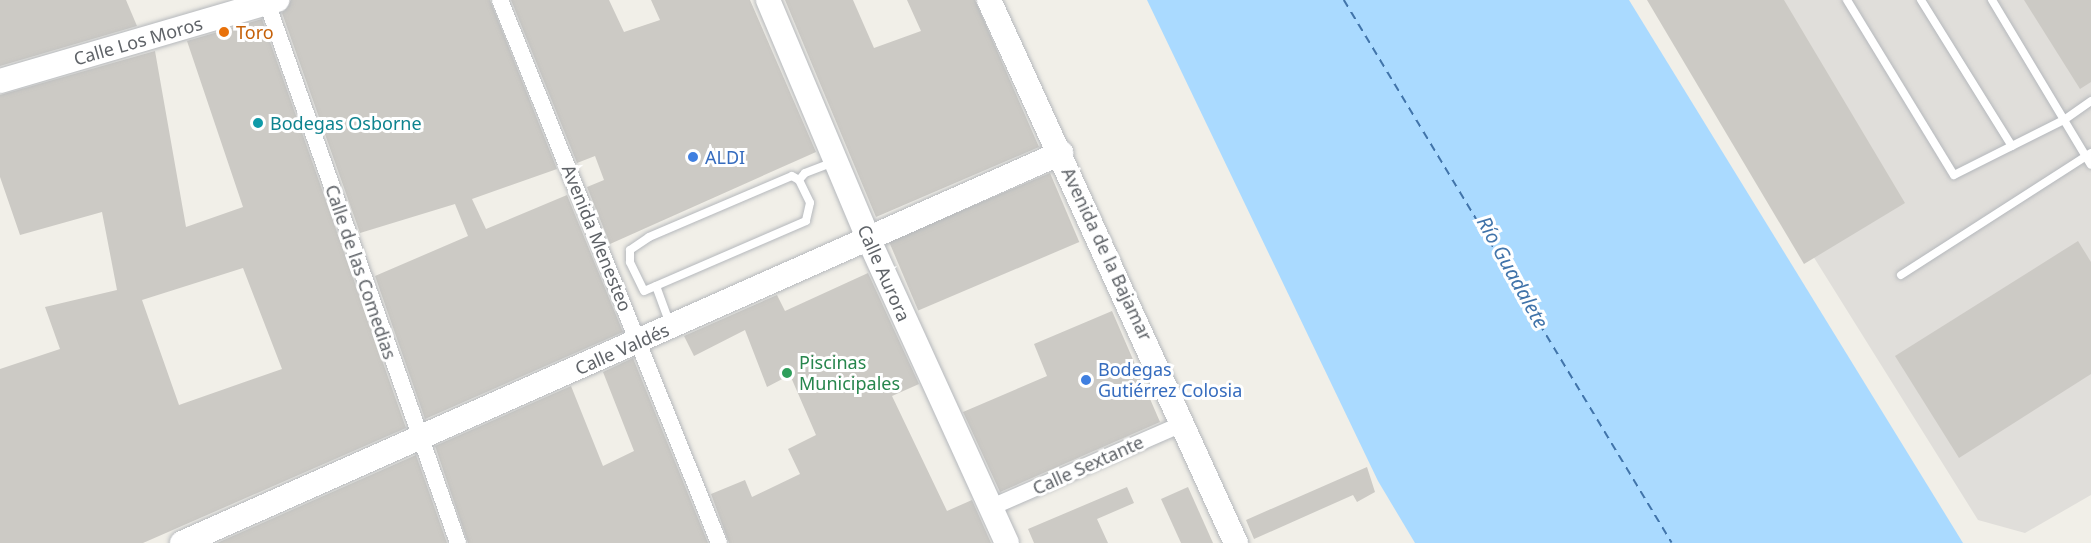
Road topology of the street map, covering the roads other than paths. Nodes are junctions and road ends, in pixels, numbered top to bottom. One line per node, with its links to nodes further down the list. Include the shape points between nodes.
1 (500, 0): 21 (street, Avenida Menesteo)
2 (768, 0): 14 (street, Calle Aurora)
3 (989, 0): 12 (street, Avenida de la Bajamar)
4 (1847, 0): 11 (lane, via 1954,175)
5 (1921, 0): 11 (lane)
6 (1992, 0): 10 (lane)
7 (270, 1): 8 (street, Calle Los Moros); 23 (street, Calle de las Comedias)
8 (0, 81)
9 (2091, 101): 10 (lane)
10 (2064, 120): 11 (lane); 13 (lane)
11 (2012, 146)
12 (1061, 153): 17 (street, Calle Valdés); 22 (street, Avenida de la Bajamar)
13 (2089, 154): 15 (lane); 18 (lane)
14 (837, 161): 16 (lane, via 805,173); 17 (street, Calle Aurora)
15 (2091, 165)
16 (799, 180): 19 (lane, via 810,203 806,221); 19 (lane, via 792,176 649,237 630,250 630,262 644,291)
17 (867, 238): 20 (street, Calle Valdés); 24 (street, Calle Aurora)
18 (1901, 275)
19 (656, 286): 20 (lane)
20 (671, 327): 21 (street, Calle Valdés)
21 (640, 342): 23 (street, Calle Valdés); 27 (street, Avenida Menesteo)
22 (1184, 423): 24 (street, Calle Sextante); 29 (street, Avenida de la Bajamar)
23 (419, 437): 25 (street, Calle Valdés); 26 (street, Calle de las Comedias)
24 (992, 507): 28 (street, Calle Aurora)
25 (186, 542)
26 (459, 543)
27 (718, 543)
28 (1007, 543)
29 (1236, 543)

